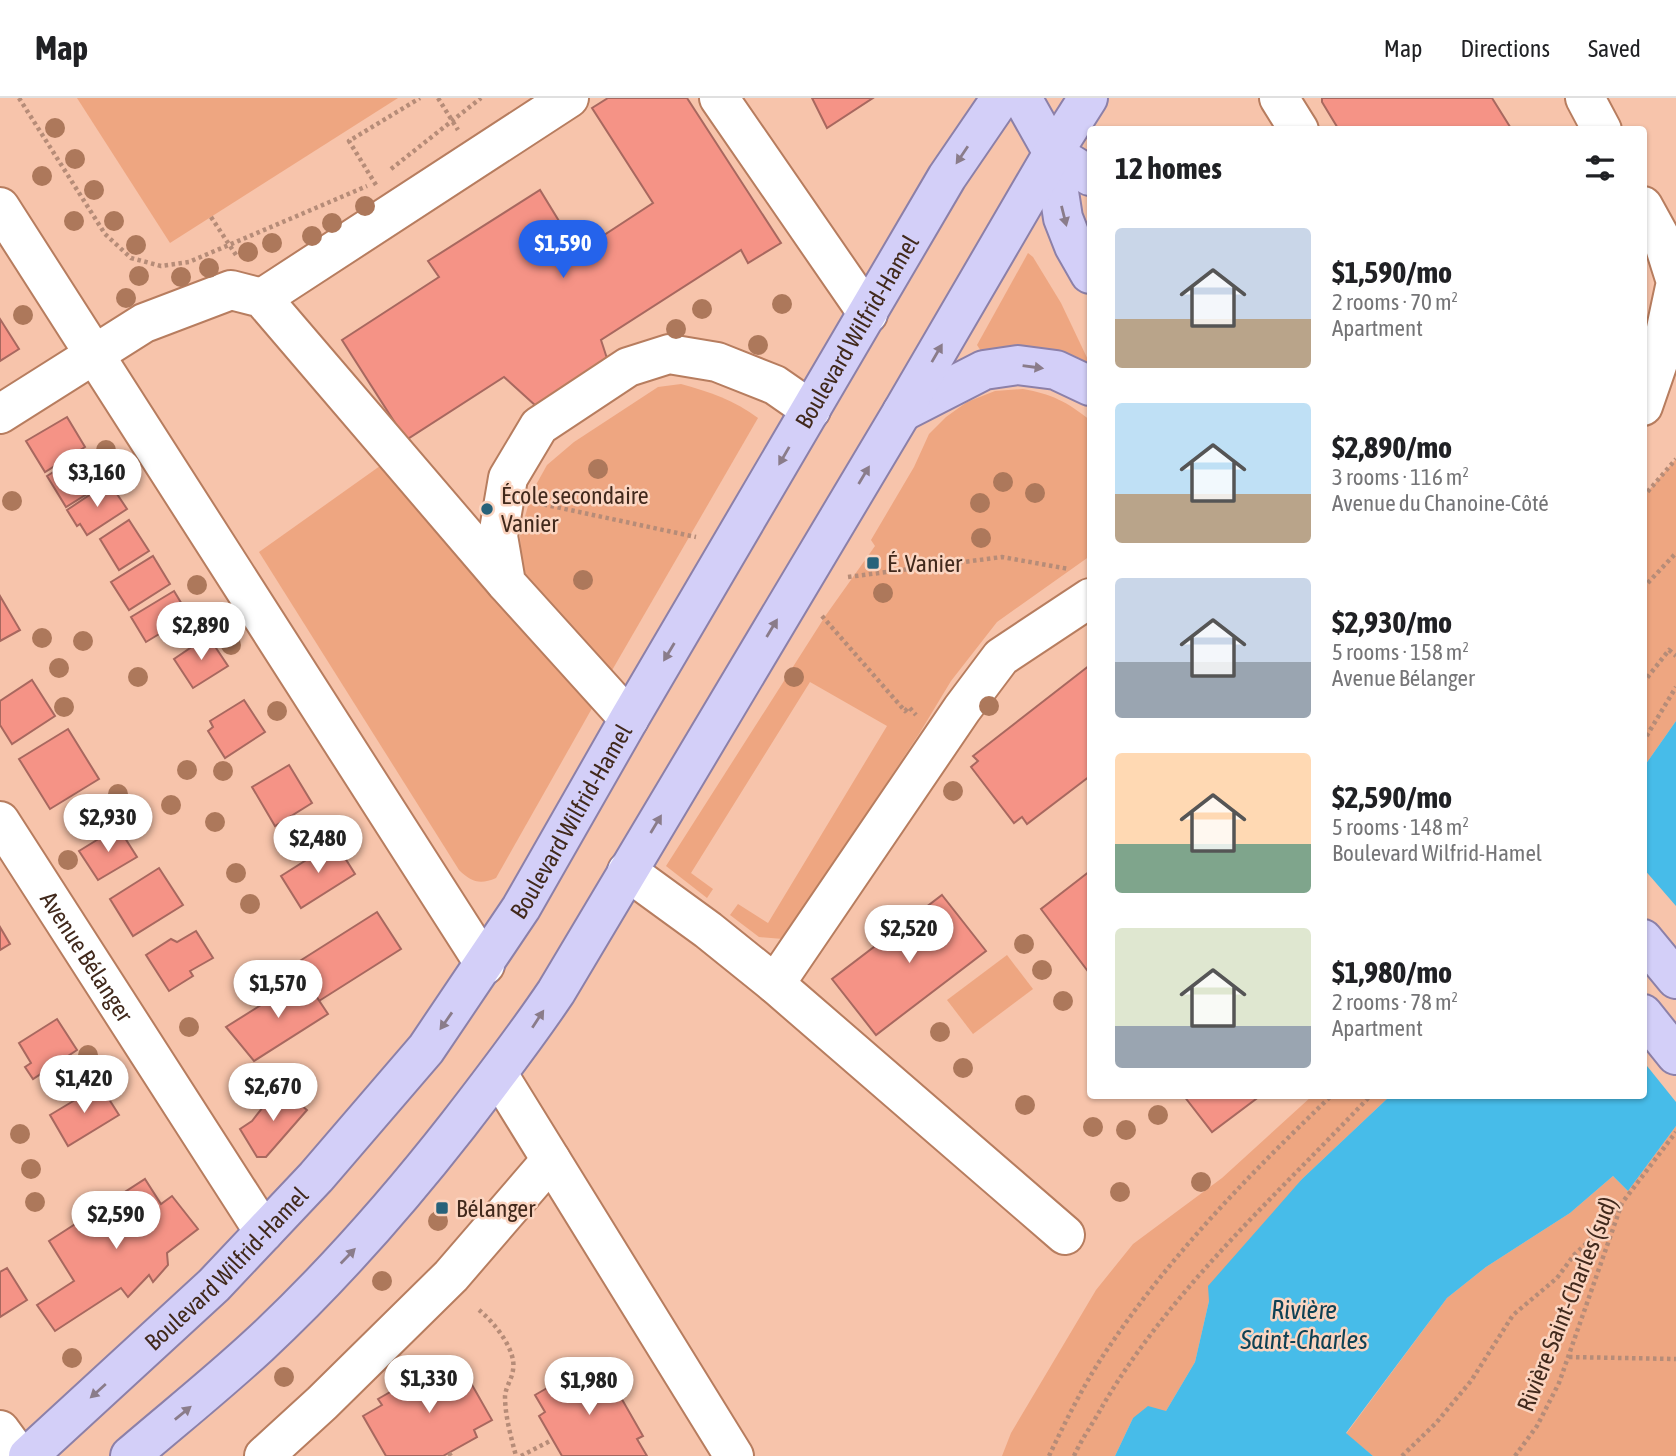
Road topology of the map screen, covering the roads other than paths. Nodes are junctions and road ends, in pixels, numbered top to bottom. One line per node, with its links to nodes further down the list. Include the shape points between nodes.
1 (569, 98): 15 (street, via 384,198)
2 (719, 98): 16 (street)
3 (1001, 98): 16 (main road, Boulevard Wilfrid-Hamel, one-way to 16, via 947,177)
4 (1022, 98): 10 (main road)
5 (1088, 98): 10 (main road)
6 (1279, 98): 8 (street)
7 (1585, 98): 9 (street)
8 (1296, 126)
9 (1600, 126)
10 (1053, 153): 11 (main road); 14 (main road, one-way to 14, via 1063,218); 21 (main road, one-way to 10)
11 (1087, 174)
12 (0, 207): 17 (street)
13 (1647, 212): 19 (street, via 1664,244 1676,282)
14 (1087, 269)
15 (247, 294): 17 (street, via 144,324); 23 (street)
16 (868, 314): 20 (main road, Boulevard Wilfrid-Hamel)
17 (93, 354): 22 (street); 29 (street)
18 (1087, 385): 21 (main road, one-way to 18, via 984,370 1018,365 1056,370)
19 (1647, 394)
20 (811, 410): 23 (street, via 775,385 717,362 669,354 628,367 539,426 508,478 498,536); 25 (main road, Boulevard Wilfrid-Hamel, one-way to 25)
21 (902, 412): 27 (main road, one-way to 21)
22 (0, 414)
23 (506, 583): 25 (street)
24 (1084, 585): 31 (street, via 1001,657)
25 (629, 719): 29 (main road, Boulevard Wilfrid-Hamel)
26 (0, 821): 36 (street, Avenue Bélanger)
27 (627, 871): 31 (street); 34 (main road, one-way to 27, via 555,992)
28 (1647, 944): 30 (main road)
29 (485, 965): 36 (main road, Boulevard Wilfrid-Hamel, one-way to 36, via 426,1049)
30 (1676, 979)
31 (775, 984): 37 (street)
32 (1647, 1019): 33 (main road)
33 (1676, 1055)
34 (498, 1074): 35 (street); 41 (main road, one-way to 34, via 207,1392 320,1285 424,1168)
35 (551, 1160): 42 (street, via 451,1276); 43 (street)
36 (264, 1232): 40 (main road, Boulevard Wilfrid-Hamel, one-way to 40, via 214,1285)
37 (1065, 1235)
38 (0, 1430): 39 (street)
39 (19, 1456)
40 (28, 1456)
41 (130, 1456)
42 (264, 1456)
43 (734, 1456)

